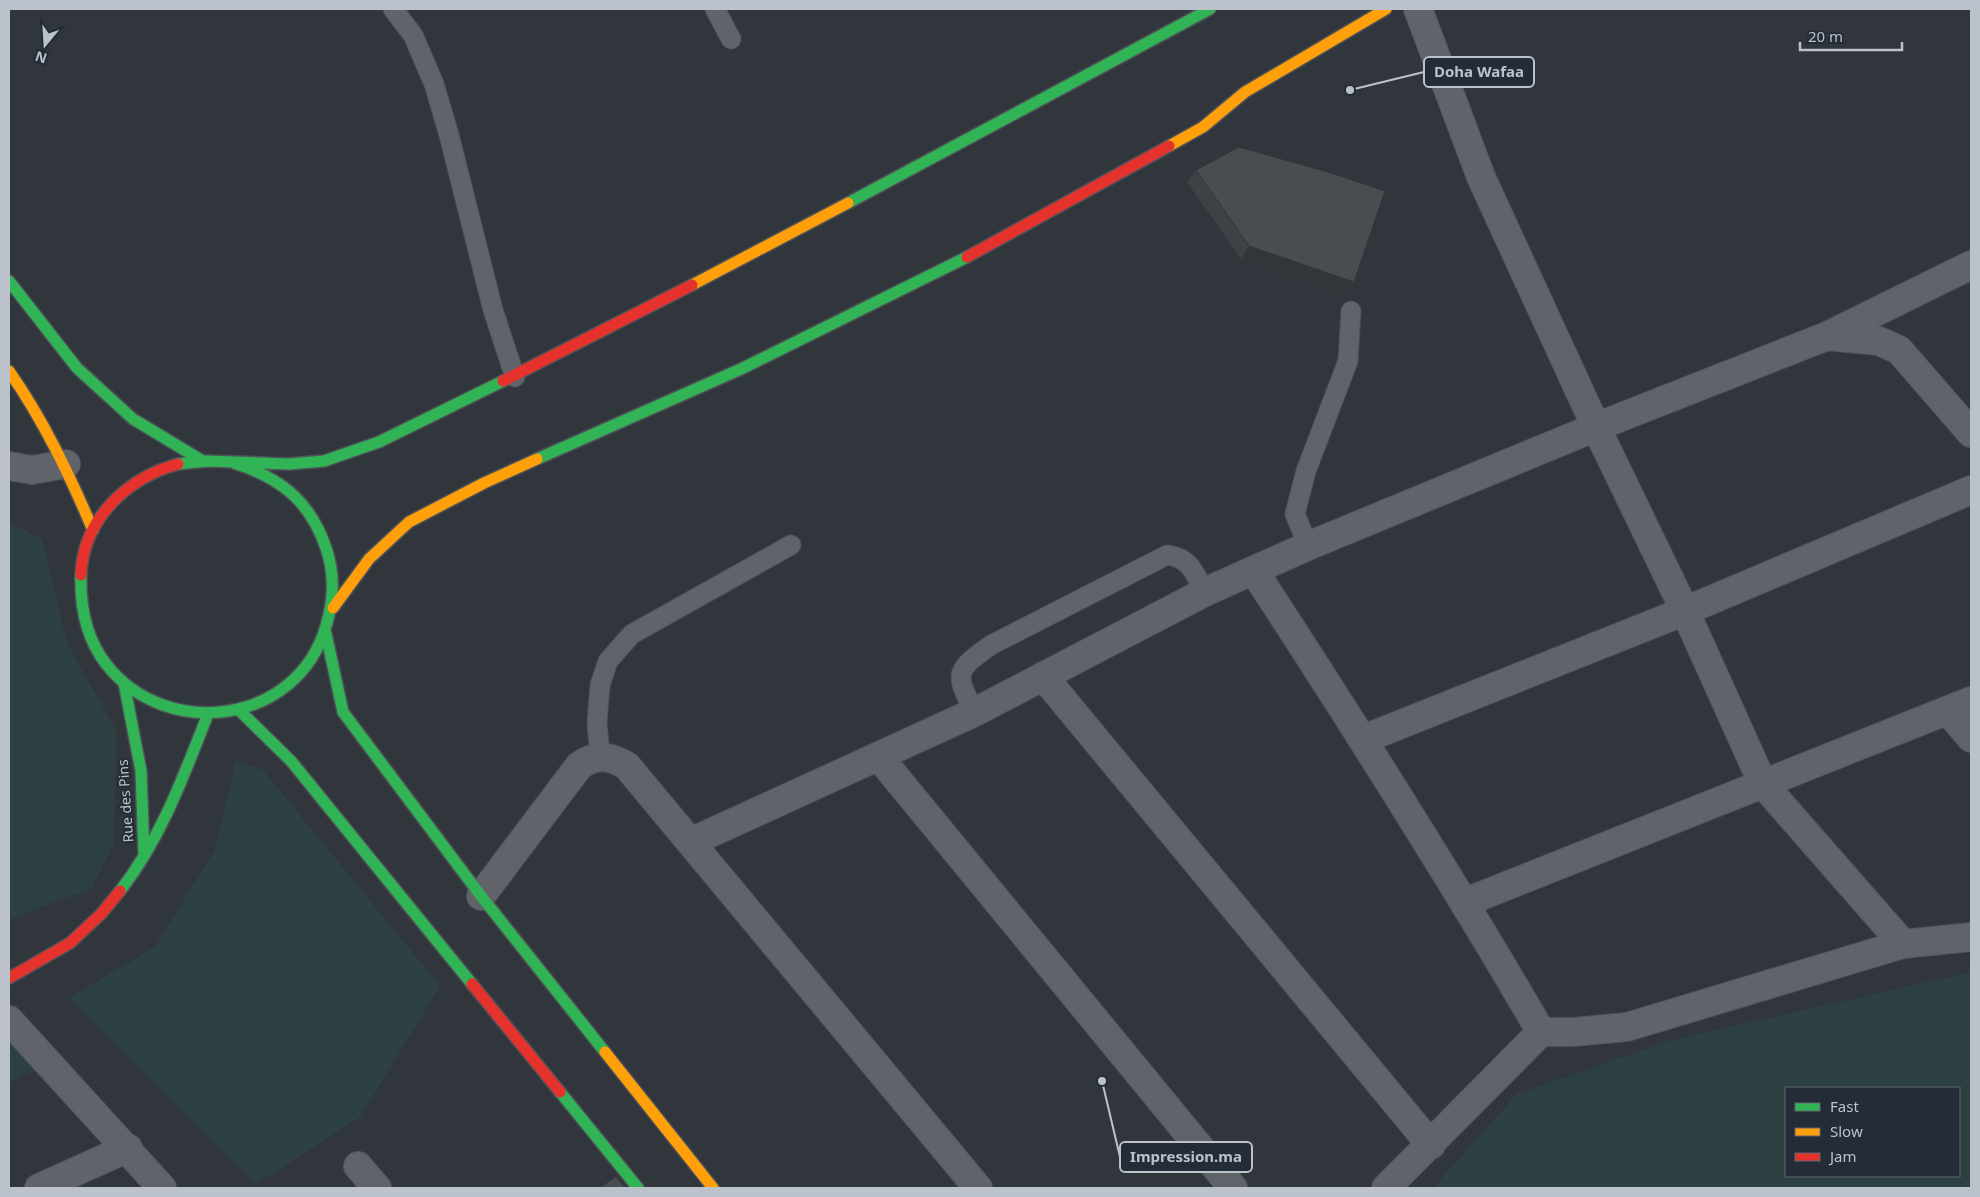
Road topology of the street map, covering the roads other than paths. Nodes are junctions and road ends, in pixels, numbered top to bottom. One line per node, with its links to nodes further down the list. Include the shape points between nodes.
1 (394, 9): 12 (lane, via 414,35 434,84 493,310)
2 (715, 9): 6 (lane)
3 (1210, 9): 12 (street)
4 (1386, 9): 25 (street, via 1245,92 1203,127 984,248 741,369 484,483 409,522 370,559)
5 (1418, 9): 13 (street, via 1481,177)
6 (730, 39)
7 (1971, 265): 10 (street)
8 (9, 281): 15 (street, via 77,368 132,420)
9 (1351, 312): 22 (lane, via 1348,362 1306,471 1294,514)
10 (1826, 336): 13 (street); 14 (street, via 1879,341 1899,350)
11 (9, 371): 17 (street, via 33,404)
12 (515, 377): 16 (street, via 376,444 319,462)
13 (1596, 426): 22 (street); 26 (street)
14 (1971, 433)
15 (201, 460): 16 (street); 20 (street, via 168,466 137,480 112,502)
16 (234, 463): 25 (street, via 265,473 292,492 313,516 328,545 335,576)
17 (66, 464): 18 (street, via 32,470); 20 (street)
18 (9, 466)
19 (1971, 490): 26 (street)
20 (93, 530): 29 (street, via 82,561 83,615 101,656)
21 (791, 545): 36 (lane, via 632,634 608,661 600,685 597,723)
22 (1308, 546): 23 (street)
23 (1254, 571): 24 (street); 35 (street)
24 (1205, 592): 28 (street); 32 (lane, via 1190,565 1180,557 1167,555 991,645 965,664 960,676 965,695)
25 (333, 608): 27 (street)
26 (1685, 611): 35 (street); 38 (street)
27 (326, 634): 31 (street, via 312,660 292,682 267,700); 41 (street, via 343,712)
28 (1043, 676): 32 (street); 48 (street)
29 (124, 683): 33 (street, via 164,706); 40 (street, Rue des Pins, via 141,771)
30 (1959, 706): 34 (street); 38 (street)
31 (239, 710): 33 (street); 54 (street, via 291,762)
32 (975, 712): 37 (street)
33 (208, 714): 40 (street, Rue des Pins, via 187,768)
34 (1971, 738)
35 (1364, 739): 42 (street)
36 (600, 756): 39 (street, via 614,758 627,766); 41 (street, via 579,766)
37 (879, 757): 39 (street); 57 (street)
38 (1763, 784): 42 (street); 44 (street)
39 (691, 842): 56 (street)
40 (144, 859): 45 (street, Rue des Pins, via 120,894 76,938)
41 (481, 896): 55 (street)
42 (1466, 902): 47 (street)
43 (1971, 937): 44 (street)
44 (1903, 944): 47 (street, via 1627,1027)
45 (9, 978)
46 (9, 1020): 49 (street)
47 (1541, 1032): 48 (street)
48 (1432, 1145): 58 (street)
49 (128, 1148): 51 (street); 52 (street)
50 (358, 1166): 53 (street)
51 (38, 1188)
52 (162, 1188)
53 (377, 1188)
54 (638, 1188)
55 (713, 1188)
56 (978, 1188)
57 (1233, 1188)
58 (1386, 1188)

